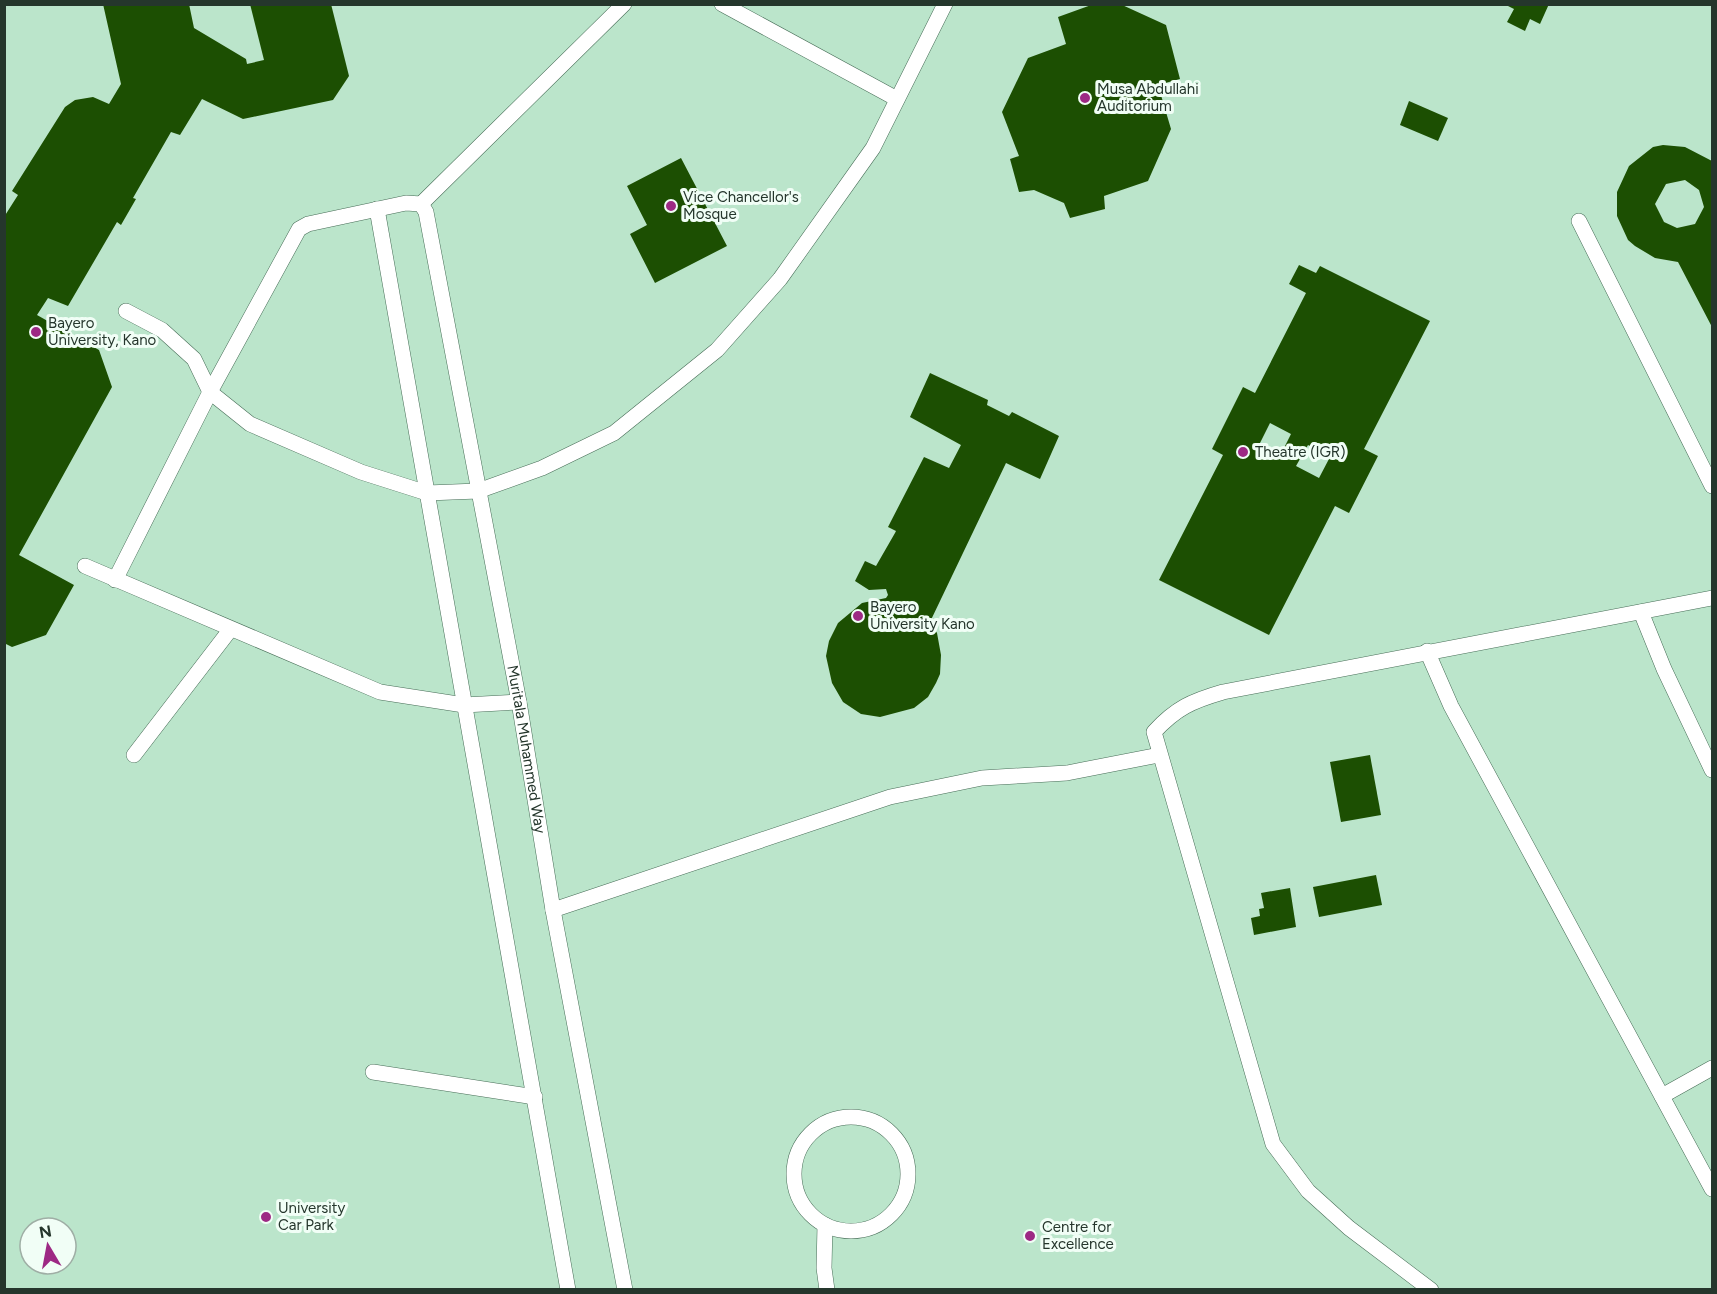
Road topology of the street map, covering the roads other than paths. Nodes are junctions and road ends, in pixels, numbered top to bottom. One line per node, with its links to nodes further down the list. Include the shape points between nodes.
1 (624, 4): 5 (lane)
2 (722, 4): 4 (lane)
3 (945, 4): 4 (lane)
4 (897, 99): 11 (lane, via 873,148 780,279 717,350 614,433 542,468)
5 (423, 208): 6 (lane, via 414,202); 11 (lane, Muritala Muhammed Way)
6 (377, 209): 9 (lane, via 299,229); 12 (lane)
7 (1579, 221): 10 (lane)
8 (126, 311): 9 (lane, via 162,330 194,359)
9 (210, 392): 12 (lane, via 250,424 361,472); 14 (lane)
10 (1713, 486)
11 (478, 491): 12 (lane); 19 (lane, Muritala Muhammed Way)
12 (427, 493): 20 (lane)
13 (85, 566): 14 (lane)
14 (115, 580): 17 (lane)
15 (1713, 598): 16 (lane)
16 (1641, 612): 18 (lane); 23 (lane)
17 (230, 630): 20 (lane, via 380,692); 21 (lane)
18 (1427, 651): 22 (lane, via 1193,700 1170,714 1154,732); 27 (lane, via 1451,706)
19 (519, 702): 20 (lane); 24 (lane, Muritala Muhammed Way)
20 (464, 705): 28 (lane)
21 (134, 755)
22 (1159, 755): 24 (lane, via 1067,773 982,778 890,797); 34 (lane, via 1273,1144 1308,1191 1349,1228)
23 (1713, 770)
24 (553, 910): 32 (lane, Muritala Muhammed Way)
25 (1713, 1068): 27 (lane)
26 (373, 1072): 28 (lane)
27 (1662, 1096): 29 (lane)
28 (536, 1097): 31 (lane)
29 (1713, 1189)
30 (825, 1225): 30 (lane, via 851,1230 877,1224 892,1214 902,1199 908,1173 902,1148 877,1123 859,1118 833,1120 810,1134 800,1148 794,1183 800,1200); 33 (lane)
31 (568, 1290)
32 (625, 1290)
33 (828, 1290)
34 (1431, 1290)

